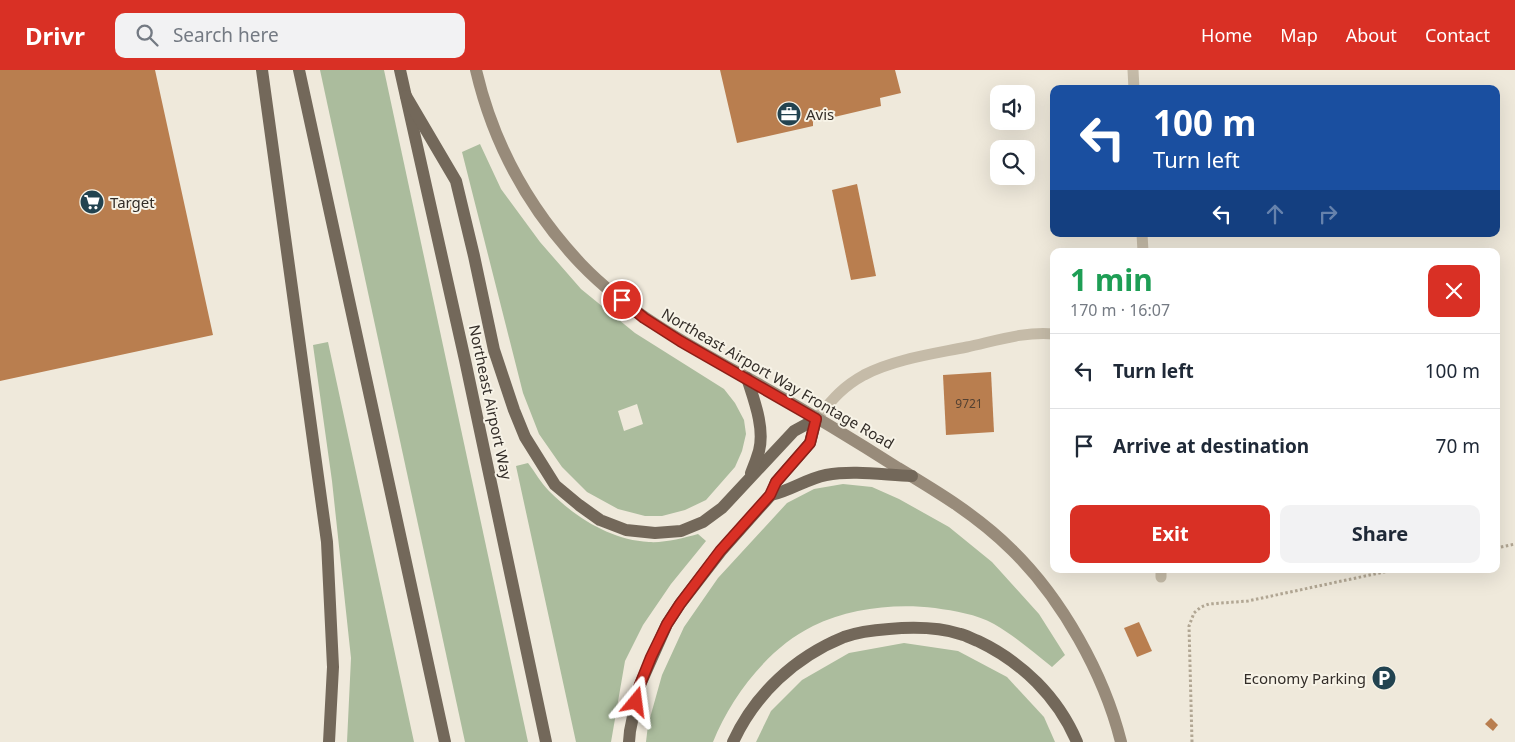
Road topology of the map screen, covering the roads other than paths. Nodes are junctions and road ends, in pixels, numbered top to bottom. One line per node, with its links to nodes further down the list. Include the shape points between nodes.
1 (262, 70): 14 (main road, via 327,542 333,667)
2 (300, 70): 15 (main road)
3 (400, 70): 7 (main road, Northeast Airport Way)
4 (476, 70): 9 (street, Northeast Airport Way Frontage Road, via 490,122 510,165 545,221 571,253 644,318)
5 (1133, 70): 6 (lane)
6 (1134, 85)
7 (406, 96): 12 (main road, via 456,181 494,350 525,437 555,485 600,520 626,530 655,533 681,531 703,522 722,508); 16 (main road, Northeast Airport Way)
8 (1050, 334): 10 (lane, via 1020,336 886,366 839,391)
9 (747, 378): 10 (street, Northeast Airport Way Frontage Road); 12 (main road, via 757,410 761,439)
10 (816, 419): 11 (street, Northeast Airport Way Frontage Road); 12 (main road, via 794,431); 13 (main road, via 810,443 776,482)
11 (912, 476): 13 (main road, via 848,473 824,476); 20 (street, Northeast Airport Way Frontage Road, via 980,521 1041,583 1076,634 1093,667)
12 (750, 478)
13 (770, 495): 17 (main road, via 720,551 667,624 639,687)
14 (329, 742)
15 (445, 742)
16 (546, 742)
17 (629, 742)
18 (733, 742): 19 (main road, via 768,688 799,661 845,637 906,627 961,634 1014,661 1052,698)
19 (1077, 742)
20 (1121, 742)

